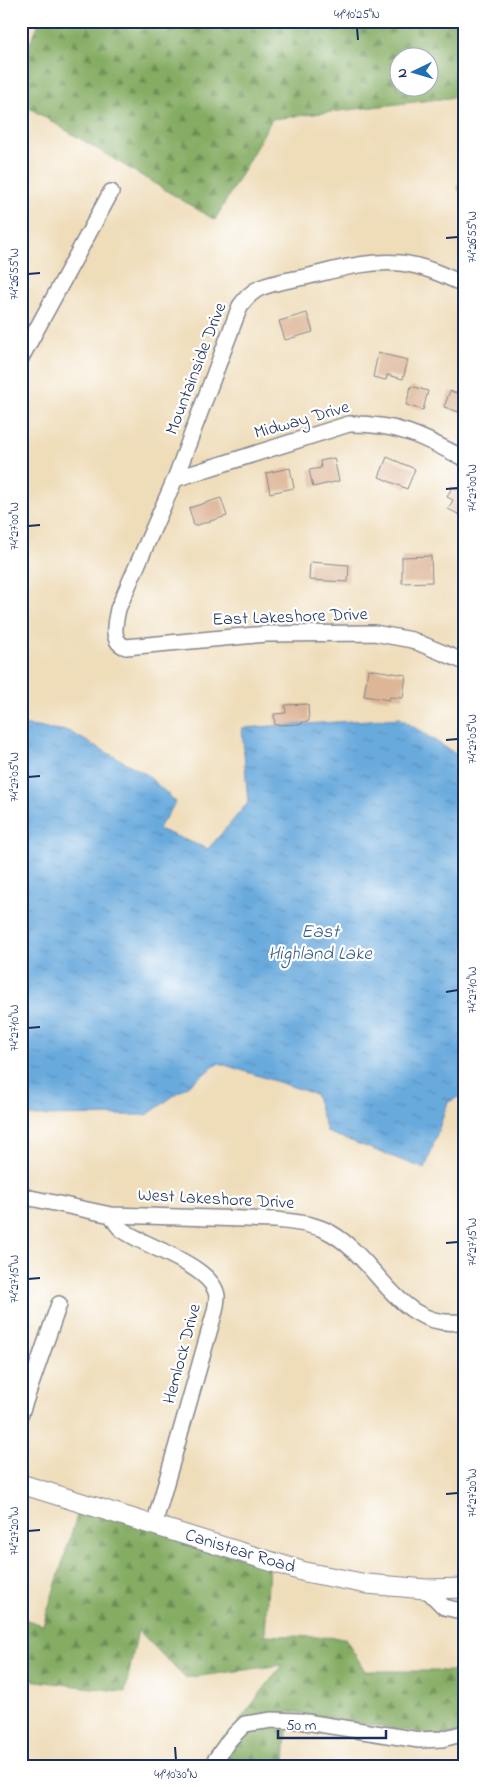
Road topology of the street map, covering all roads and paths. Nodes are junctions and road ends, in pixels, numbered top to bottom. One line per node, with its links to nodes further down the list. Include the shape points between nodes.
1 (111, 192): 3 (street)
2 (465, 285): 6 (street, Mountainside Drive, via 424,268 400,262 377,262 259,288 240,306)
3 (27, 333): 4 (street)
4 (21, 358)
5 (465, 459): 6 (street, Midway Drive, via 405,430 376,423 349,424)
6 (175, 479): 7 (street, Mountainside Drive, via 118,609 114,628)
7 (116, 640): 8 (street, East Lakeshore Drive, via 126,648 266,634 374,633 412,640)
8 (465, 662)
9 (21, 1196): 10 (street, West Lakeshore Drive)
10 (111, 1214): 12 (street, West Lakeshore Drive, via 302,1223 325,1230 352,1248 399,1300 419,1316 441,1322); 15 (street, Hemlock Drive, via 118,1226 134,1237 198,1271 211,1282 217,1295)
11 (59, 1304): 13 (street)
12 (465, 1321)
13 (21, 1414)
14 (21, 1484): 15 (street, Canistear Road)
15 (154, 1525): 17 (street, Canistear Road, via 305,1572 367,1584)
16 (465, 1588): 17 (street, Canistear Road)
17 (426, 1589): 18 (street, via 444,1606)
18 (465, 1612)
19 (465, 1733): 20 (street, via 419,1740 300,1721 272,1720 245,1724)
20 (211, 1766)

